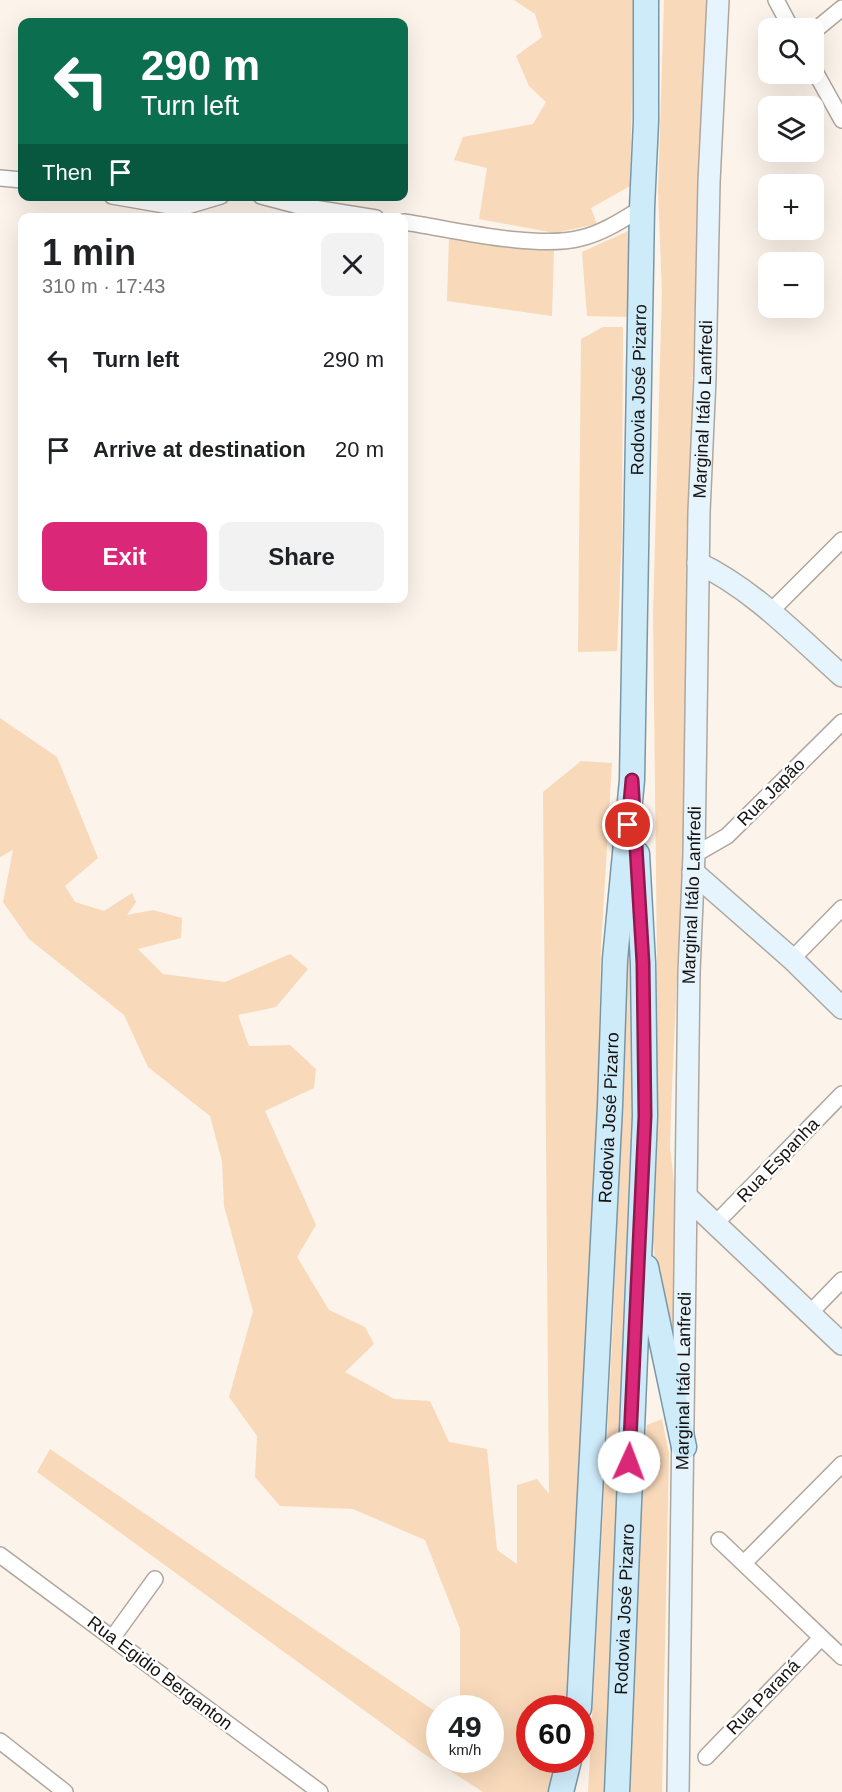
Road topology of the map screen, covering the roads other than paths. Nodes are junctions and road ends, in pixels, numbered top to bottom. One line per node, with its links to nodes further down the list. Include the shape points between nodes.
1 (645, 0): 14 (main road, Rodovia José Pizarro)
2 (718, 0): 18 (street, Marginal Itálo Lanfredi)
3 (776, 0): 5 (street)
4 (842, 8): 6 (street)
5 (786, 18)
6 (824, 23)
7 (822, 84): 8 (street)
8 (842, 120)
9 (0, 178): 10 (street)
10 (18, 180)
11 (141, 201): 12 (street, via 181,208)
12 (204, 201)
13 (280, 201): 15 (street)
14 (642, 208): 16 (street, via 603,230 566,242 540,242); 22 (main road, Rodovia José Pizarro)
15 (345, 213)
16 (408, 223)
17 (842, 540): 19 (street)
18 (698, 564): 19 (street, via 722,575); 23 (street, Marginal Itálo Lanfredi)
19 (770, 612): 20 (street)
20 (842, 676)
21 (842, 723): 23 (street, Rua Japão, via 727,836)
22 (632, 780): 30 (main road, Rodovia José Pizarro, via 643,963 645,1116); 43 (main road, Rodovia José Pizarro, via 615,959)
23 (694, 863): 25 (street); 28 (street, Marginal Itálo Lanfredi)
24 (842, 908): 25 (street)
25 (792, 959): 26 (street)
26 (842, 1008)
27 (842, 1094): 29 (street, Rua Espanha)
28 (687, 1197): 29 (street); 34 (street, Marginal Itálo Lanfredi)
29 (714, 1225): 32 (street)
30 (639, 1231): 34 (main road); 52 (main road, Rodovia José Pizarro)
31 (842, 1280): 32 (street)
32 (809, 1314): 33 (street)
33 (842, 1344)
34 (684, 1447): 53 (street, Marginal Itálo Lanfredi)
35 (842, 1464): 38 (street)
36 (719, 1540): 38 (street)
37 (0, 1555): 40 (street, Rua Egidio Berganton)
38 (744, 1563): 41 (street)
39 (155, 1579): 40 (street)
40 (113, 1637): 51 (street, Rua Egidio Berganton)
41 (821, 1638): 42 (street); 45 (street, Rua Paraná)
42 (841, 1655)
43 (580, 1695)
44 (0, 1740): 48 (street)
45 (705, 1756)
46 (568, 1773): 49 (main road)
47 (572, 1773): 49 (main road)
48 (50, 1787): 50 (street)
49 (566, 1790)
50 (65, 1792)
51 (320, 1792)
52 (617, 1792)
53 (678, 1792)

